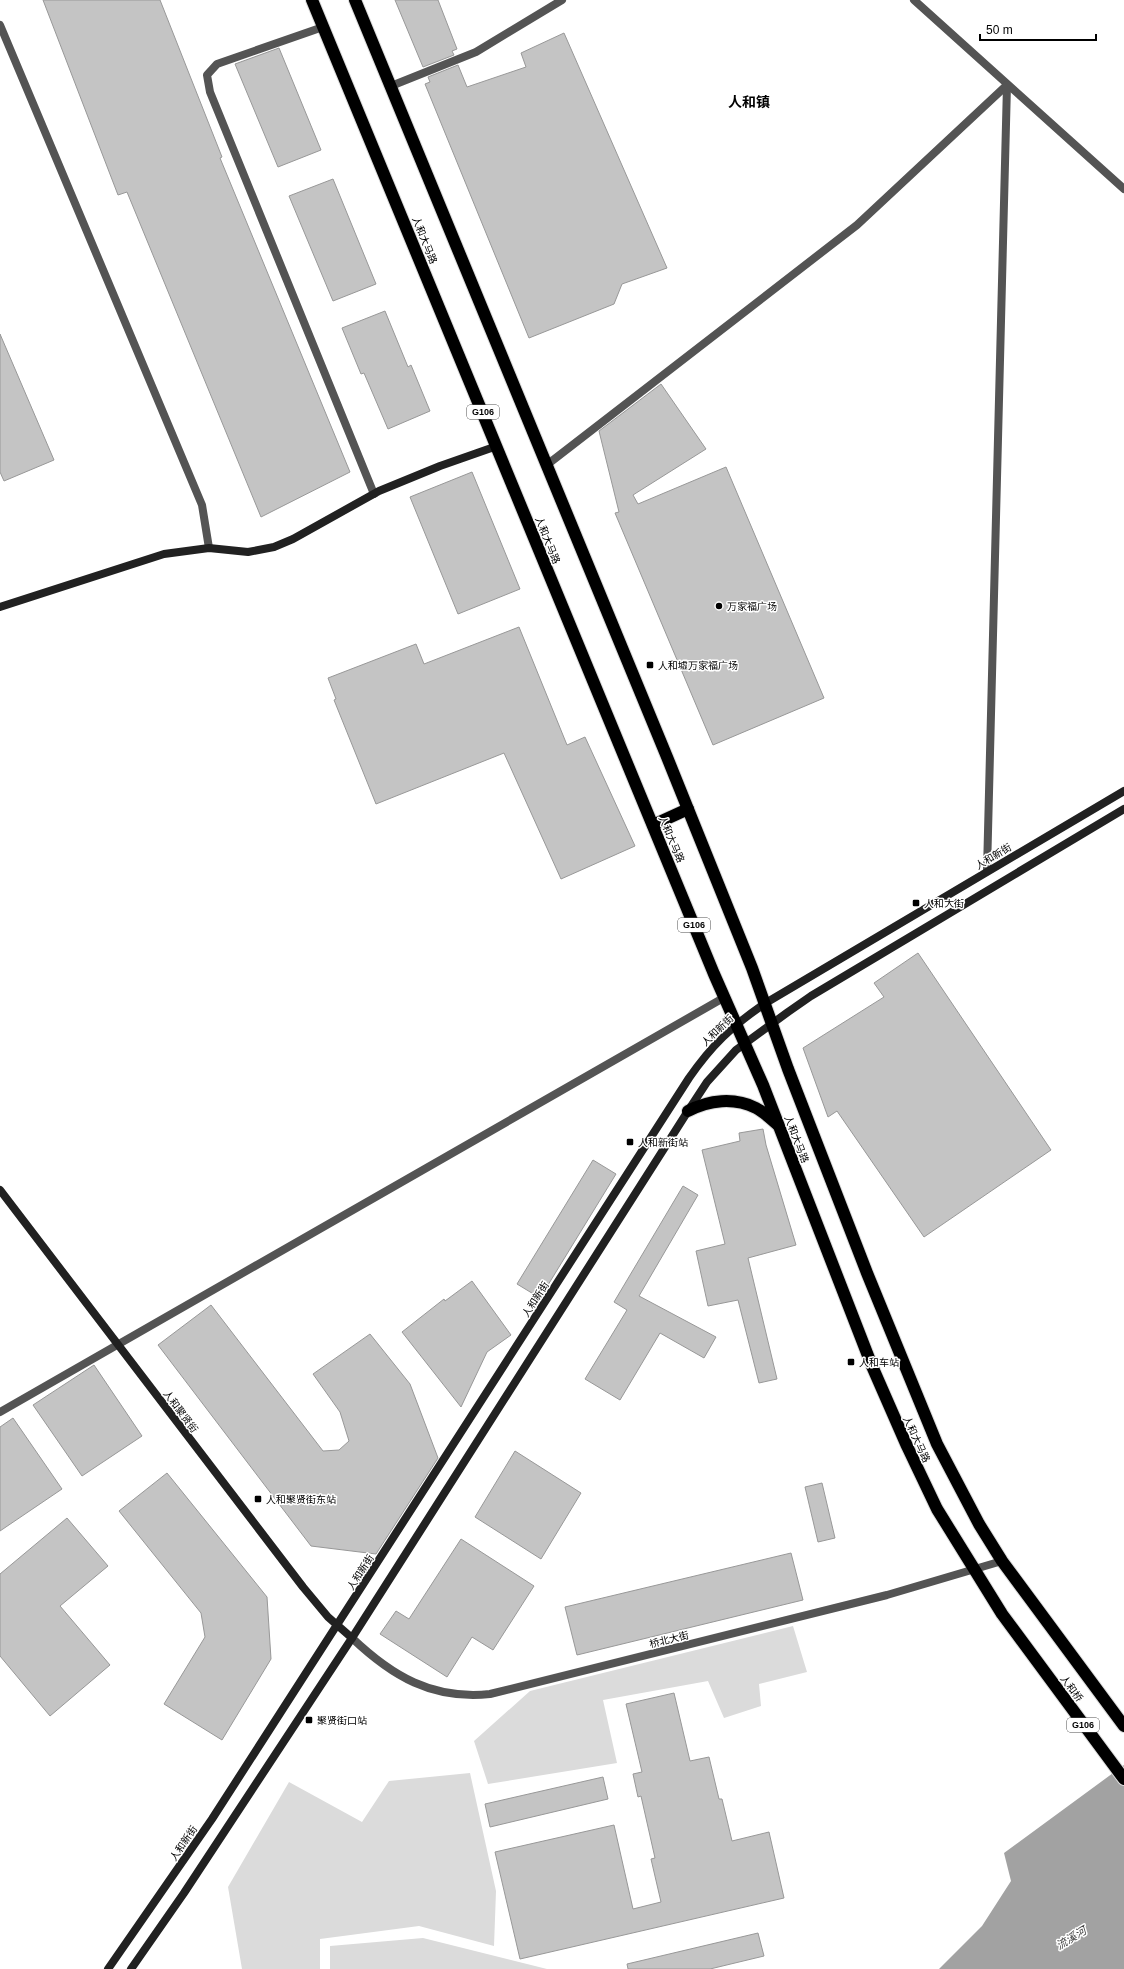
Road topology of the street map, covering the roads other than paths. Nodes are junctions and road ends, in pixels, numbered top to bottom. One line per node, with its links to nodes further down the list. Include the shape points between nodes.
1 (312, 0): 6 (highway, 人和大马路 / G106)
2 (355, 0): 8 (highway, 人和大马路)
3 (562, 0): 8 (street, via 476,52)
4 (914, 0): 7 (street)
5 (0, 26): 13 (street, via 202,505)
6 (323, 27): 10 (highway, 人和大马路 / G106); 12 (street, via 217,64 207,75 210,92)
7 (1007, 85): 9 (street); 11 (street, via 857,225); 19 (street)
8 (391, 86): 11 (highway, 人和大马路)
9 (1124, 189)
10 (497, 446): 12 (street, via 440,466); 18 (highway, 人和大马路 / G106)
11 (548, 464): 16 (highway, 人和大马路)
12 (374, 494): 13 (street, via 293,539 274,546 248,552)
13 (209, 548): 14 (street, via 164,554)
14 (0, 607)
15 (1124, 791): 19 (street, 人和新街)
16 (688, 809): 18 (highway); 21 (highway, 人和大马路)
17 (1124, 809): 23 (street, via 811,996)
18 (653, 825): 20 (highway, 人和大马路 / G106)
19 (988, 871): 21 (street, 人和新街)
20 (725, 997): 22 (highway, 人和大马路 / G106); 28 (street)
21 (764, 1004): 22 (street, 人和新街); 23 (highway, 人和大马路)
22 (738, 1023): 24 (highway, 人和大马路 / G106); 32 (street, 人和新街, via 718,1040 690,1078)
23 (772, 1024): 24 (street); 30 (highway, 人和大马路, via 833,1188 919,1402 957,1484)
24 (746, 1042): 25 (street, via 707,1082); 26 (highway, 人和大马路 / G106)
25 (688, 1111): 26 (highway, via 710,1102 727,1101 756,1108); 33 (street)
26 (780, 1127): 31 (highway, 人和大马路 / G106, via 828,1257 890,1409 937,1509)
27 (0, 1190): 28 (street, 人和聚贤街)
28 (117, 1344): 29 (street); 32 (street, 人和聚贤街, via 303,1587)
29 (0, 1412)
30 (1002, 1561): 31 (street, 桥北大街); 34 (highway, 人和大马路)
31 (974, 1571): 33 (street, 桥北大街, via 512,1689 470,1696 430,1690 407,1679 372,1657); 35 (highway, 人和大马路 / G106)
32 (338, 1626): 33 (street, 人和聚贤街); 38 (street, 人和新街, via 212,1819)
33 (352, 1638): 39 (street)
34 (1065, 1646): 36 (highway, 人和桥)
35 (1043, 1670): 37 (highway, 人和桥 / G106)
36 (1124, 1726)
37 (1124, 1779)
38 (108, 1969)
39 (131, 1969)

